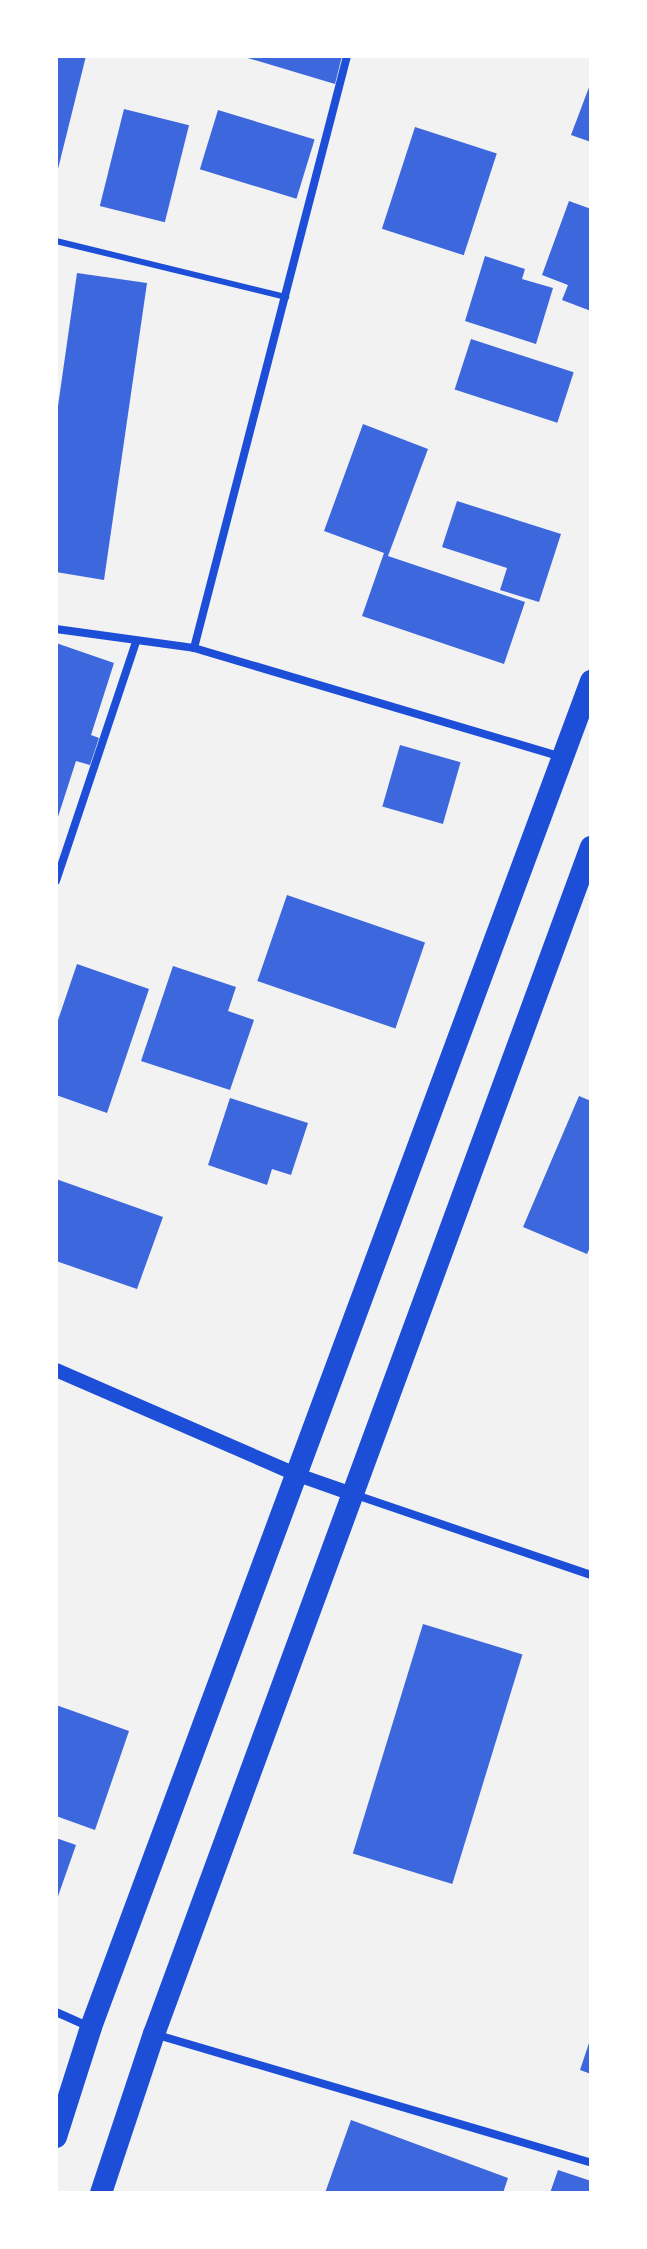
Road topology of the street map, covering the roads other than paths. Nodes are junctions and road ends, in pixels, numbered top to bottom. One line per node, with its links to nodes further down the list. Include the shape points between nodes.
1 (347, 56): 3 (street)
2 (56, 241): 3 (lane)
3 (286, 297): 6 (street)
4 (56, 629): 5 (street)
5 (136, 642): 6 (street); 10 (street)
6 (194, 648): 8 (street)
7 (591, 681): 8 (highway)
8 (563, 757): 12 (highway)
9 (591, 847): 13 (highway)
10 (56, 881)
11 (56, 1370): 12 (street)
12 (298, 1475): 13 (street); 16 (highway)
13 (352, 1494): 14 (street); 17 (highway)
14 (591, 1575)
15 (56, 2012): 16 (street)
16 (91, 2027): 18 (highway)
17 (154, 2034): 19 (street); 20 (highway)
18 (56, 2137)
19 (591, 2163)
20 (101, 2193)

